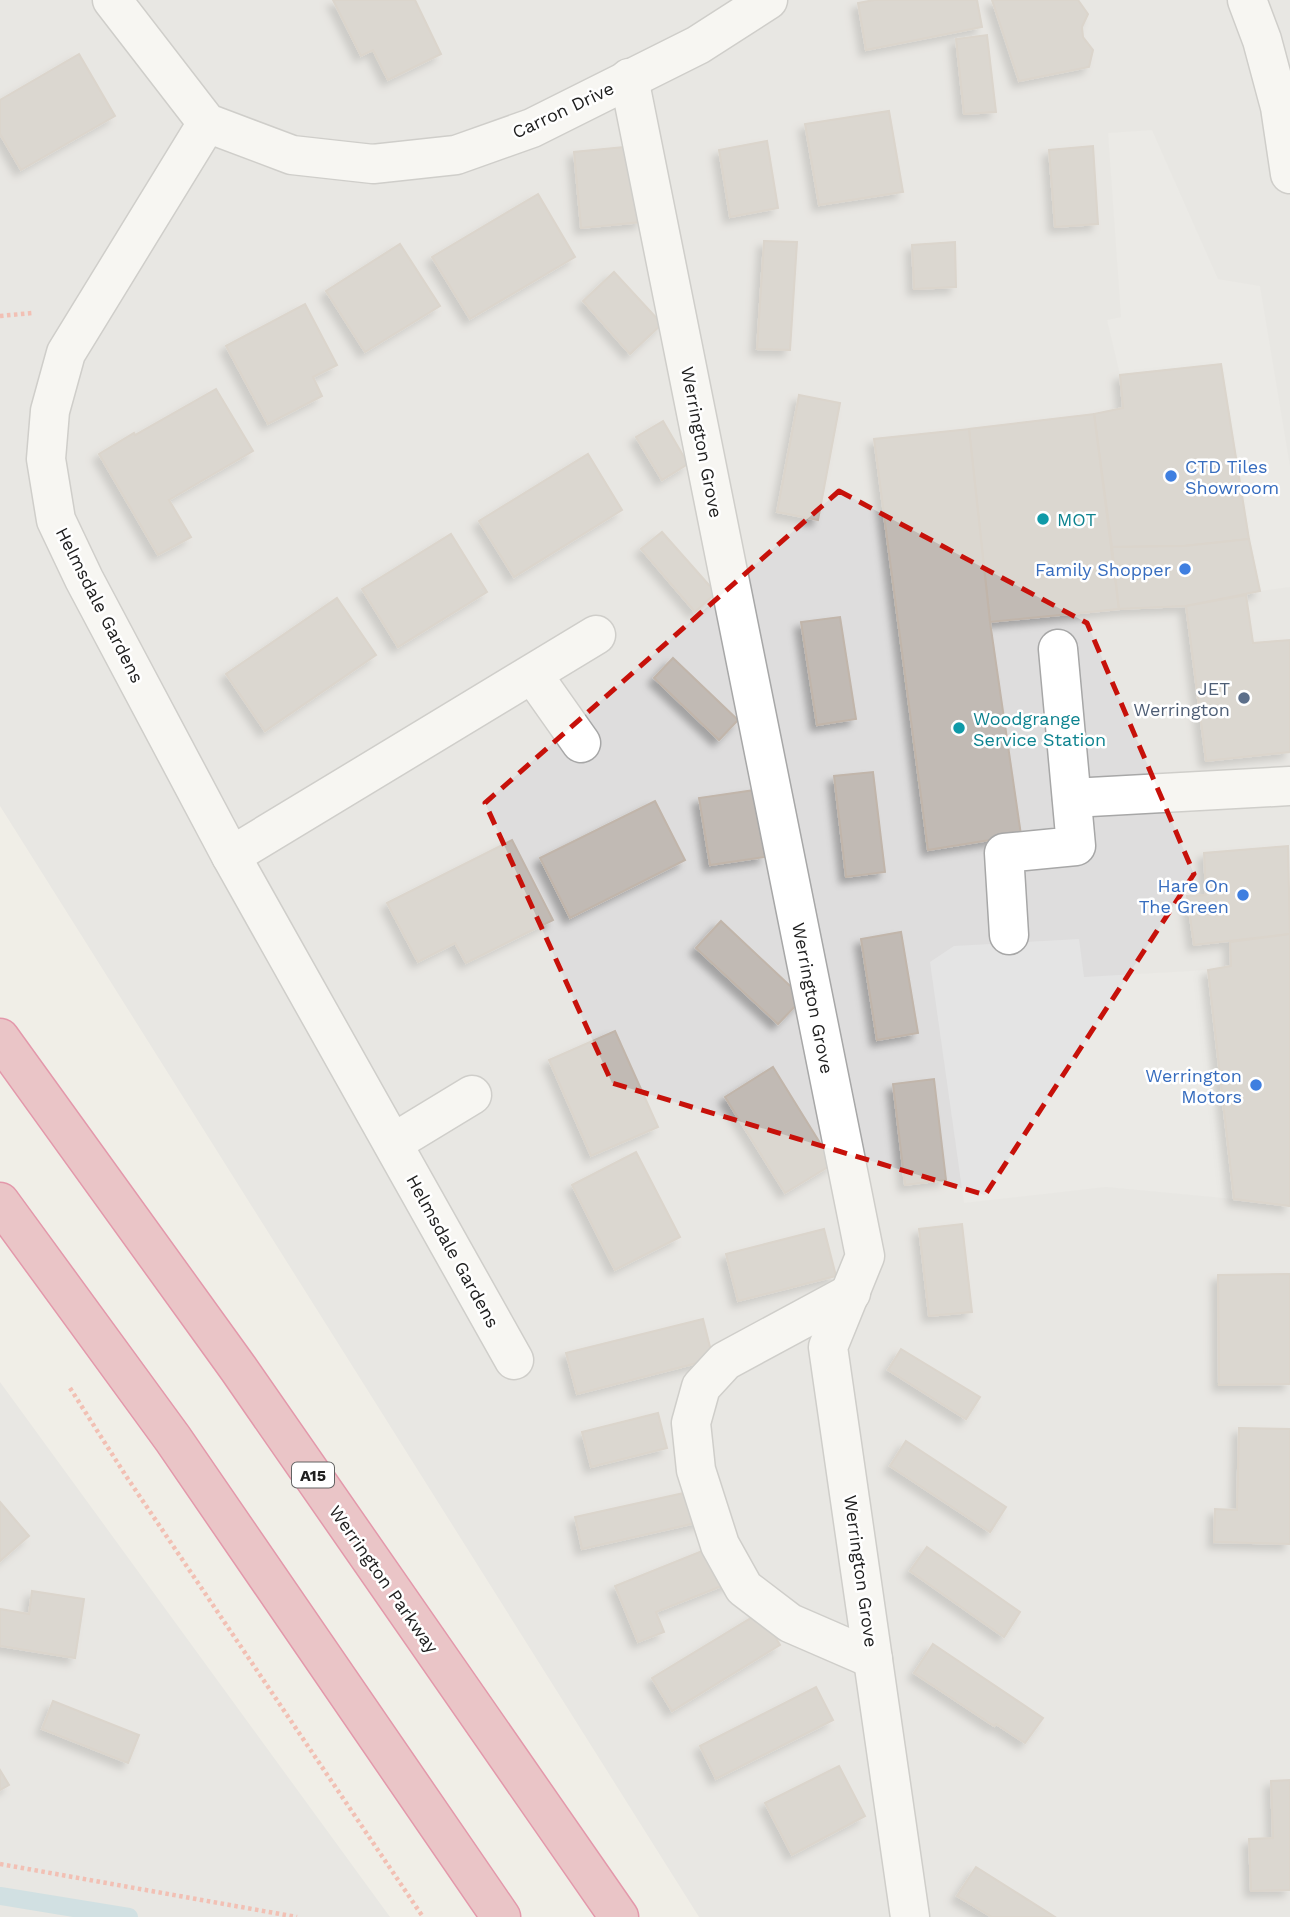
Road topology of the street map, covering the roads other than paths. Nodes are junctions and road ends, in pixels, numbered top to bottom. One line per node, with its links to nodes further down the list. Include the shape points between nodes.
1 (112, 0): 5 (street)
2 (768, 0): 4 (street, Carron Drive, via 698,45)
3 (1247, 0): 6 (street, via 1280,107)
4 (629, 78): 5 (street, Carron Drive, via 533,128 456,155 373,164 292,155); 19 (street, Werrington Grove, via 865,1256)
5 (208, 123): 13 (street, Helmsdale Gardens, via 66,353 50,411 46,459 56,520)
6 (1290, 174)
7 (596, 635): 9 (street)
8 (1058, 649): 12 (street)
9 (533, 675): 10 (street); 13 (street)
10 (581, 743)
11 (1290, 786): 12 (street)
12 (1072, 798): 14 (street, via 1076,846 1003,853)
13 (231, 856): 17 (street, Helmsdale Gardens)
14 (1009, 936)
15 (0, 1038): 23 (highway, Werrington Parkway / A15, via 238,1368)
16 (472, 1095): 17 (street)
17 (393, 1143): 20 (street, Helmsdale Gardens)
18 (0, 1202): 22 (highway, via 173,1439)
19 (851, 1293): 21 (street, Werrington Grove, via 828,1347); 21 (street, via 724,1362 701,1387 691,1423 696,1470 720,1545 744,1588 790,1623)
20 (514, 1360)
21 (873, 1660): 24 (street, Werrington Grove)
22 (501, 1917)
23 (619, 1917)
24 (911, 1917)

